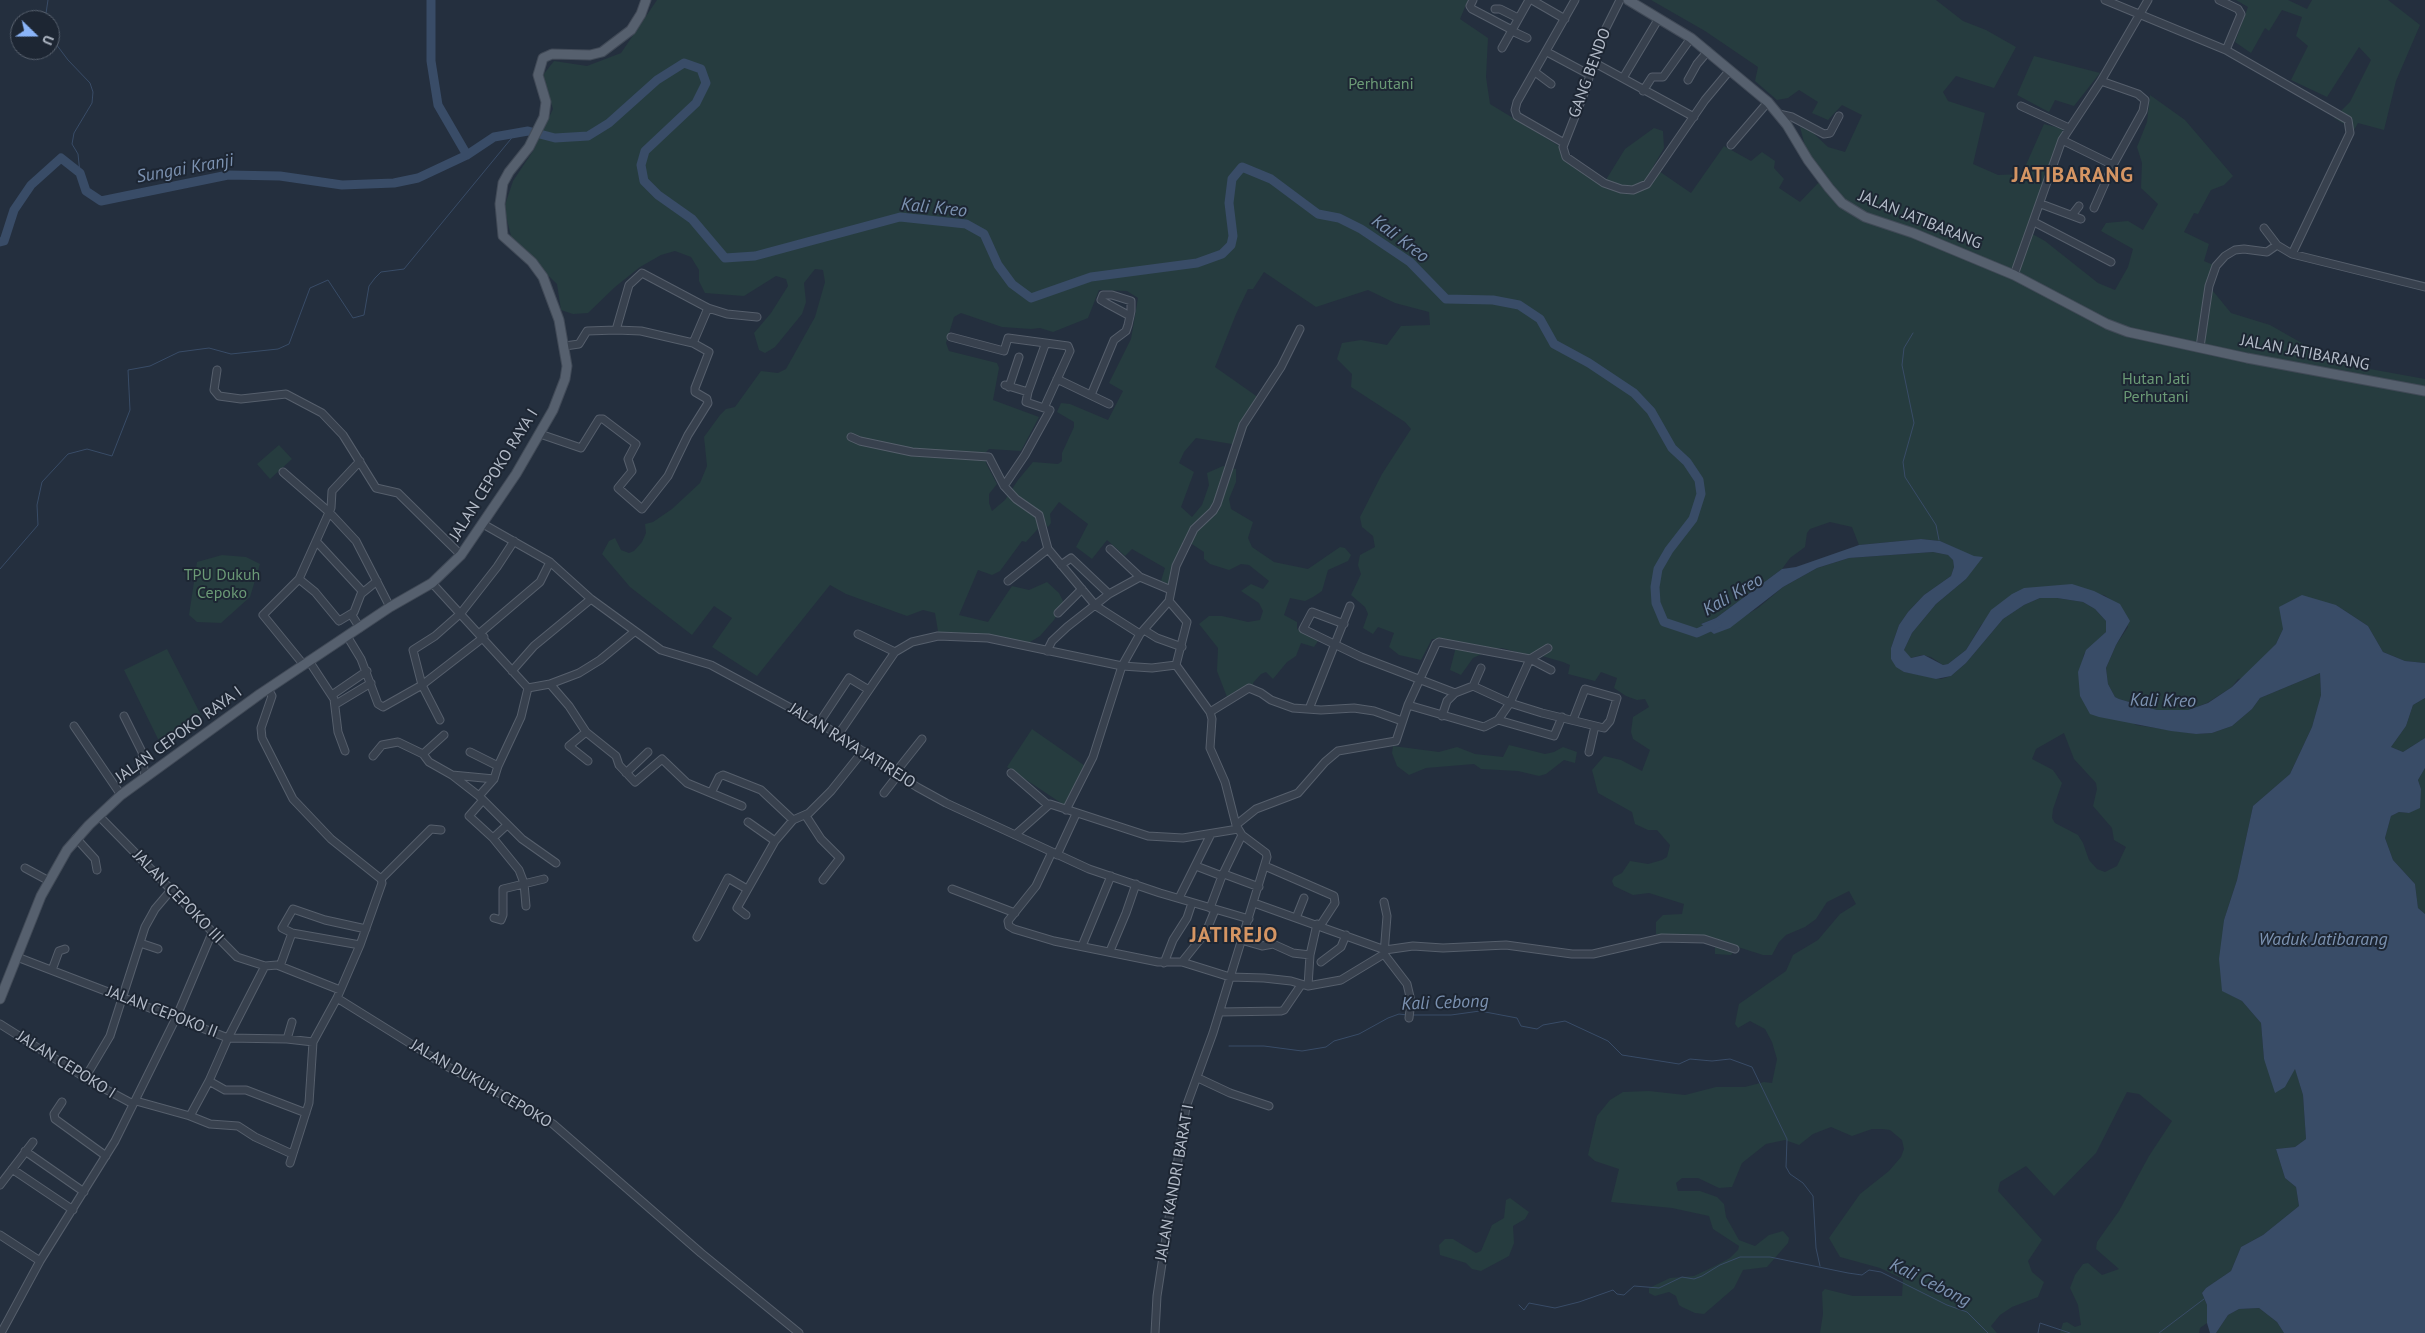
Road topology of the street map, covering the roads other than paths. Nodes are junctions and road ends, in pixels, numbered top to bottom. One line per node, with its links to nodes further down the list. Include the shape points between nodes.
1 (646, 0): 62 (main road, JALAN CEPOKO RAYA I, via 631,30 606,50 596,54 552,54 543,58 538,75 546,102 544,117 529,147 508,172 503,184 501,230 507,241 532,262 543,277)
2 (1473, 0): 16 (street, via 1472,9)
3 (1528, 0): 13 (street)
4 (1532, 0): 15 (street)
5 (1575, 0): 15 (street)
6 (1620, 0): 23 (street, GANG BENDO)
7 (1628, 0): 14 (main road, JALAN JATIBARANG)
8 (2105, 0): 12 (street)
9 (2148, 0): 12 (street)
10 (2219, 0): 20 (street, via 2238,9 2241,14)
11 (1495, 9): 13 (street)
12 (2140, 15): 20 (street); 29 (street)
13 (1518, 18): 16 (street)
14 (1660, 18): 18 (main road, JALAN JATIBARANG); 27 (street)
15 (1565, 19): 22 (street)
16 (1512, 31): 17 (street); 19 (street)
17 (1527, 38)
18 (1691, 38): 21 (main road, JALAN JATIBARANG); 31 (street, via 1663,77 1652,77)
19 (1502, 48)
20 (2226, 50): 50 (street, via 2348,120 2350,133)
21 (1708, 51): 24 (main road, JALAN JATIBARANG); 28 (street)
22 (1547, 52): 25 (street); 26 (street)
23 (1593, 62): 26 (street, GANG BENDO); 27 (street)
24 (1730, 70): 32 (main road, JALAN JATIBARANG); 36 (street)
25 (1535, 72): 30 (street); 39 (street, via 1517,102 1515,113)
26 (1590, 75): 39 (street, GANG BENDO)
27 (1623, 78): 31 (street)
28 (1688, 80)
29 (2101, 81): 37 (street); 41 (street, via 2138,94 2145,100 2143,111)
30 (1551, 84)
31 (1643, 91): 36 (street)
32 (1768, 102): 34 (main road, JALAN JATIBARANG); 40 (street)
33 (2021, 106): 37 (street)
34 (1779, 114): 35 (street, via 1792,117 1824,134 1830,132); 52 (main road, JALAN JATIBARANG, via 1818,175 1846,206 1865,217 1913,233)
35 (1839, 116)
36 (1694, 118): 39 (street, via 1647,184 1640,188 1621,189 1604,183 1566,157)
37 (2069, 128): 38 (street)
38 (2062, 140): 41 (street); 42 (street)
39 (1563, 145)
40 (1731, 145)
41 (2113, 165): 44 (street)
42 (2041, 204): 45 (street); 47 (street)
43 (2079, 206): 45 (street)
44 (2094, 208)
45 (2072, 215): 46 (street)
46 (2081, 219)
47 (2034, 222): 51 (street); 52 (street)
48 (2264, 228): 49 (street)
49 (2277, 245): 50 (street); 63 (street, via 2267,252 2235,250 2216,266 2209,286)
50 (2292, 254): 53 (street)
51 (2111, 262)
52 (2014, 275): 63 (main road, JALAN JATIBARANG, via 2107,324 2128,332)
53 (2425, 287)
54 (708, 308): 56 (street); 58 (street, via 642,273 629,285); 60 (street)
55 (1130, 316): 69 (street, via 1126,331 1114,340)
56 (757, 317)
57 (1300, 329): 92 (street, via 1281,367 1243,425 1213,512 1194,529 1176,566)
58 (616, 330): 60 (street, via 641,331); 62 (street, via 587,331 578,344)
59 (951, 337): 61 (street, via 1004,351 1008,338)
60 (693, 343): 72 (street, via 709,352 695,388 695,392 708,403 668,476 643,508 618,488 632,471 628,459 636,444 603,419 598,419 581,448)
61 (1045, 345): 66 (street, via 1068,346 1070,351); 68 (street)
62 (565, 346): 72 (main road, JALAN CEPOKO RAYA I, via 566,379)
63 (2200, 347): 67 (main road, JALAN JATIBARANG)
64 (1019, 357): 68 (street, via 1007,386)
65 (217, 370): 74 (street, via 214,390 219,396 241,399 271,394 291,396 327,417)
66 (1057, 379): 69 (street); 71 (street)
67 (2425, 391)
68 (1028, 392): 71 (street, via 1026,402)
69 (1091, 395): 70 (street)
70 (1109, 404)
71 (1044, 408): 76 (street, via 1050,410)
72 (540, 434): 78 (main road, JALAN CEPOKO RAYA I)
73 (851, 437): 76 (street, via 912,452 989,457)
74 (360, 461): 77 (street, via 334,488); 83 (street, via 376,488 398,493)
75 (283, 472): 77 (street)
76 (1004, 486): 81 (street, via 1021,503 1039,514)
77 (329, 512): 79 (street); 88 (street, via 356,541)
78 (483, 524): 80 (street, JALAN RAYA JATIREJO); 83 (main road, JALAN CEPOKO RAYA I)
79 (316, 541): 87 (street); 93 (street)
80 (514, 541): 84 (street, JALAN RAYA JATIREJO); 100 (street)
81 (1048, 549): 85 (street); 89 (street)
82 (1110, 549): 86 (street)
83 (461, 555): 90 (main road, JALAN CEPOKO RAYA I)
84 (550, 562): 95 (street, JALAN RAYA JATIREJO); 109 (street, via 540,582)
85 (1061, 566): 91 (street); 94 (street, via 1071,558)
86 (1140, 577): 92 (street); 94 (street)
87 (299, 580): 102 (street, via 314,592 337,620); 116 (street, via 263,616)
88 (377, 581): 93 (street); 99 (street)
89 (1008, 581)
90 (432, 583): 99 (main road, JALAN CEPOKO RAYA I); 100 (street)
91 (1082, 589): 97 (street); 101 (street)
92 (1171, 590): 96 (street)
93 (363, 592): 102 (street)
94 (1109, 594): 97 (street)
95 (592, 599): 105 (street, JALAN RAYA JATIREJO); 122 (street, via 534,646)
96 (1169, 601): 106 (street); 111 (street, via 1188,622)
97 (1096, 606): 106 (street); 113 (street, via 1068,627)
98 (1350, 606): 103 (street)
99 (390, 608): 104 (main road, JALAN CEPOKO RAYA I)
100 (461, 613): 109 (street); 126 (street, via 436,636 413,650)
101 (1058, 613)
102 (351, 614): 104 (street)
103 (1344, 624): 110 (street); 110 (street, via 1309,612 1303,630)
104 (360, 628): 108 (main road, JALAN CEPOKO RAYA I)
105 (634, 632): 125 (street, via 589,667); 145 (street, JALAN RAYA JATIREJO, via 665,652 711,665)
106 (1142, 632): 111 (street); 118 (street)
107 (858, 634): 114 (street)
108 (348, 636): 116 (main road, JALAN CEPOKO RAYA I); 121 (street)
109 (482, 636): 122 (street); 126 (street)
110 (1335, 644): 123 (street); 136 (street)
111 (1182, 647): 117 (street)
112 (1548, 648): 115 (street)
113 (1047, 651): 114 (street, via 988,638 938,636 912,642); 118 (street)
114 (895, 652): 129 (street)
115 (1530, 660): 120 (street); 123 (street, via 1439,642 1433,647); 133 (street)
116 (306, 663): 130 (main road, JALAN CEPOKO RAYA I, via 278,683); 132 (street)
117 (1176, 665): 118 (street, via 1152,668); 137 (street)
118 (1122, 666): 173 (street, via 1093,757)
119 (1481, 668): 127 (street)
120 (1551, 670)
121 (367, 671): 124 (street); 132 (street)
122 (512, 671): 128 (street)
123 (1419, 680): 131 (street); 135 (street)
124 (371, 683): 126 (street, via 378,704 383,707); 134 (street)
125 (550, 684): 128 (street); 148 (street)
126 (422, 685): 141 (street)
127 (1473, 686): 131 (street); 133 (street)
128 (528, 688): 160 (street, via 521,717)
129 (869, 690): 145 (street, via 849,678); 150 (street)
130 (270, 693): 165 (main road, JALAN CEPOKO RAYA I); 195 (street, via 262,738 289,792 331,839)
131 (1455, 693): 139 (street, via 1447,701)
132 (332, 696): 134 (street)
133 (1510, 703): 140 (street); 142 (street)
134 (336, 704): 152 (street, via 338,732)
135 (1408, 706): 139 (street); 144 (street)
136 (1309, 709): 137 (street, via 1292,708 1248,688); 144 (street, via 1354,708)
137 (1210, 712): 180 (street, via 1210,748 1225,782)
138 (124, 716): 165 (street, via 142,752)
139 (1442, 716): 142 (street, via 1484,727)
140 (1562, 717): 142 (street, via 1555,736); 143 (street)
141 (440, 720)
142 (1498, 720)
143 (1573, 720): 147 (street); 147 (street, via 1585,689 1616,697 1617,703 1608,724 1604,728)
144 (1402, 721): 180 (street, via 1393,743 1338,751 1298,792 1256,809)
145 (819, 723): 150 (street, JALAN RAYA JATIREJO)
146 (74, 726): 169 (street)
147 (1595, 726): 156 (street)
148 (586, 732): 159 (street, via 569,746); 161 (street, via 616,756)
149 (444, 735): 157 (street, via 436,747)
150 (838, 735): 153 (street, JALAN RAYA JATIREJO)
151 (922, 739): 163 (street)
152 (345, 751)
153 (863, 751): 163 (street, JALAN RAYA JATIREJO); 176 (street)
154 (470, 752): 160 (street)
155 (648, 752): 161 (street)
156 (1589, 752)
157 (423, 754): 158 (street, via 393,742 382,745); 164 (street, via 429,762)
158 (373, 756)
159 (588, 761)
160 (498, 766): 166 (street)
161 (626, 773): 167 (street, via 636,782 662,759 688,783)
162 (1011, 773): 171 (street)
163 (897, 774): 168 (street); 183 (street, JALAN RAYA JATIREJO)
164 (452, 775): 166 (street); 170 (street)
165 (145, 778): 169 (main road, JALAN CEPOKO RAYA I)
166 (494, 778): 170 (street)
167 (711, 793): 172 (street); 177 (street, via 719,777 723,776 761,790)
168 (884, 793)
169 (121, 795): 175 (main road, JALAN CEPOKO RAYA I)
170 (481, 798): 179 (street); 185 (street, via 469,816)
171 (1048, 805): 173 (street); 183 (street)
172 (742, 806)
173 (1066, 810): 174 (street)
174 (1076, 814): 182 (street, via 1148,836 1182,838); 187 (street)
175 (98, 816): 184 (main road, JALAN CEPOKO RAYA I); 202 (street, JALAN CEPOKO III)
176 (806, 816): 177 (street); 197 (street, via 821,839 840,858)
177 (793, 820): 186 (street)
178 (748, 822): 186 (street)
179 (507, 825): 185 (street); 188 (street)
180 (1239, 829): 182 (street); 190 (street, via 1266,852); 193 (street)
181 (441, 830): 195 (street, via 431,829)
182 (1211, 834): 189 (street)
183 (1015, 835): 187 (street, JALAN RAYA JATIREJO)
184 (76, 838): 192 (street, via 95,860); 198 (main road, JALAN CEPOKO RAYA I)
185 (493, 838): 199 (street, via 519,870)
186 (775, 841): 203 (street)
187 (1054, 854): 194 (street, JALAN RAYA JATIREJO); 212 (street, via 1036,886)
188 (556, 863)
189 (1196, 866): 193 (street); 205 (street)
190 (1265, 866): 201 (street, JALAN KANDRI BARAT I); 217 (street, via 1334,896 1334,902)
191 (25, 868): 198 (street)
192 (97, 870)
193 (1223, 875): 201 (street); 211 (street)
194 (1111, 876): 200 (street, JALAN RAYA JATIREJO); 226 (street)
195 (381, 879): 218 (street)
196 (544, 879): 199 (street)
197 (823, 880)
198 (49, 881): 233 (main road, JALAN CEPOKO RAYA I)
199 (524, 883): 210 (street); 214 (street, via 503,889 503,915 501,920)
200 (1136, 884): 205 (street, JALAN RAYA JATIREJO); 230 (street)
201 (1259, 887): 209 (street, JALAN KANDRI BARAT I)
202 (172, 888): 219 (street, JALAN CEPOKO III); 224 (street, via 155,909)
203 (747, 888): 213 (street, via 737,908); 222 (street, via 728,878)
204 (952, 889): 212 (street)
205 (1179, 898): 208 (street, JALAN RAYA JATIREJO)
206 (1304, 898): 215 (street)
207 (1384, 902): 231 (street)
208 (1192, 903): 211 (street, JALAN RAYA JATIREJO); 236 (street)
209 (1254, 903): 215 (street); 216 (street, JALAN KANDRI BARAT I)
210 (526, 906)
211 (1212, 909): 216 (street, JALAN RAYA JATIREJO); 234 (street, via 1206,932)
212 (1014, 913): 226 (street, via 1008,921 1014,929)
213 (746, 915)
214 (494, 918)
215 (1296, 918): 217 (street)
216 (1248, 919): 223 (street, JALAN KANDRI BARAT I)
217 (1319, 925): 221 (street); 232 (street)
218 (366, 929): 220 (street, via 293,909 282,928); 225 (street)
219 (212, 933): 237 (street, JALAN CEPOKO III, via 238,957); 248 (street)
220 (292, 933): 225 (street); 238 (street)
221 (1346, 935): 231 (street); 235 (street, via 1341,947)
222 (697, 937)
223 (1241, 940): 232 (street, via 1262,946 1273,944 1294,953); 240 (street, JALAN KANDRI BARAT I)
224 (140, 942): 229 (street); 243 (street)
225 (360, 945): 242 (street)
226 (1082, 946): 230 (street)
227 (65, 949): 239 (street, via 58,952)
228 (1735, 949): 231 (street, via 1704,940 1662,938 1593,954 1506,945 1413,946)
229 (158, 950)
230 (1110, 951): 236 (street)
231 (1385, 952): 241 (street, via 1341,980); 247 (street, via 1410,992)
232 (1310, 955): 241 (street)
233 (16, 957): 239 (street, JALAN CEPOKO II); 245 (main road, JALAN CEPOKO RAYA I)
234 (1182, 962): 236 (street); 240 (street)
235 (1321, 962)
236 (1164, 963)
237 (265, 966): 238 (street, JALAN CEPOKO III); 251 (street)
238 (280, 966): 242 (street)
239 (52, 970): 243 (street, JALAN CEPOKO II)
240 (1230, 977): 241 (street, via 1291,981); 246 (street, JALAN KANDRI BARAT I)
241 (1304, 986): 246 (street, via 1281,1012)
242 (340, 990): 244 (street)
243 (122, 997): 248 (street, JALAN CEPOKO II); 254 (street, via 110,1036)
244 (337, 998): 253 (street); 274 (street, JALAN DUKUH CEPOKO, via 448,1067 553,1124)
245 (0, 999)
246 (1220, 1012): 255 (street, JALAN KANDRI BARAT I)
247 (1410, 1015)
248 (176, 1018): 251 (street, JALAN CEPOKO II); 258 (street)
249 (292, 1022): 252 (street)
250 (0, 1024): 254 (street, JALAN CEPOKO I)
251 (228, 1038): 252 (street, JALAN CEPOKO II); 256 (street)
252 (287, 1039): 253 (street, JALAN CEPOKO II)
253 (313, 1042): 260 (street)
254 (86, 1078): 258 (street, JALAN CEPOKO I, via 117,1097)
255 (1198, 1078): 259 (street); 275 (street, JALAN KANDRI BARAT I, via 1186,1107 1157,1296)
256 (209, 1082): 260 (street, via 226,1090 246,1090); 261 (street)
257 (62, 1102): 265 (street, via 54,1114 55,1119)
258 (134, 1103): 261 (street); 265 (street)
259 (1269, 1106)
260 (306, 1113): 264 (street)
261 (190, 1116): 264 (street, via 210,1124 238,1126)
262 (33, 1142): 263 (street)
263 (25, 1152): 267 (street); 269 (street)
264 (292, 1154): 266 (street)
265 (106, 1156): 269 (street)
266 (290, 1163)
267 (12, 1168): 268 (street); 270 (street)
268 (0, 1185)
269 (84, 1192): 270 (street)
270 (73, 1210): 272 (street)
271 (0, 1235): 272 (street)
272 (40, 1262): 273 (street)
273 (1, 1333)
274 (799, 1333)
275 (1155, 1333)

